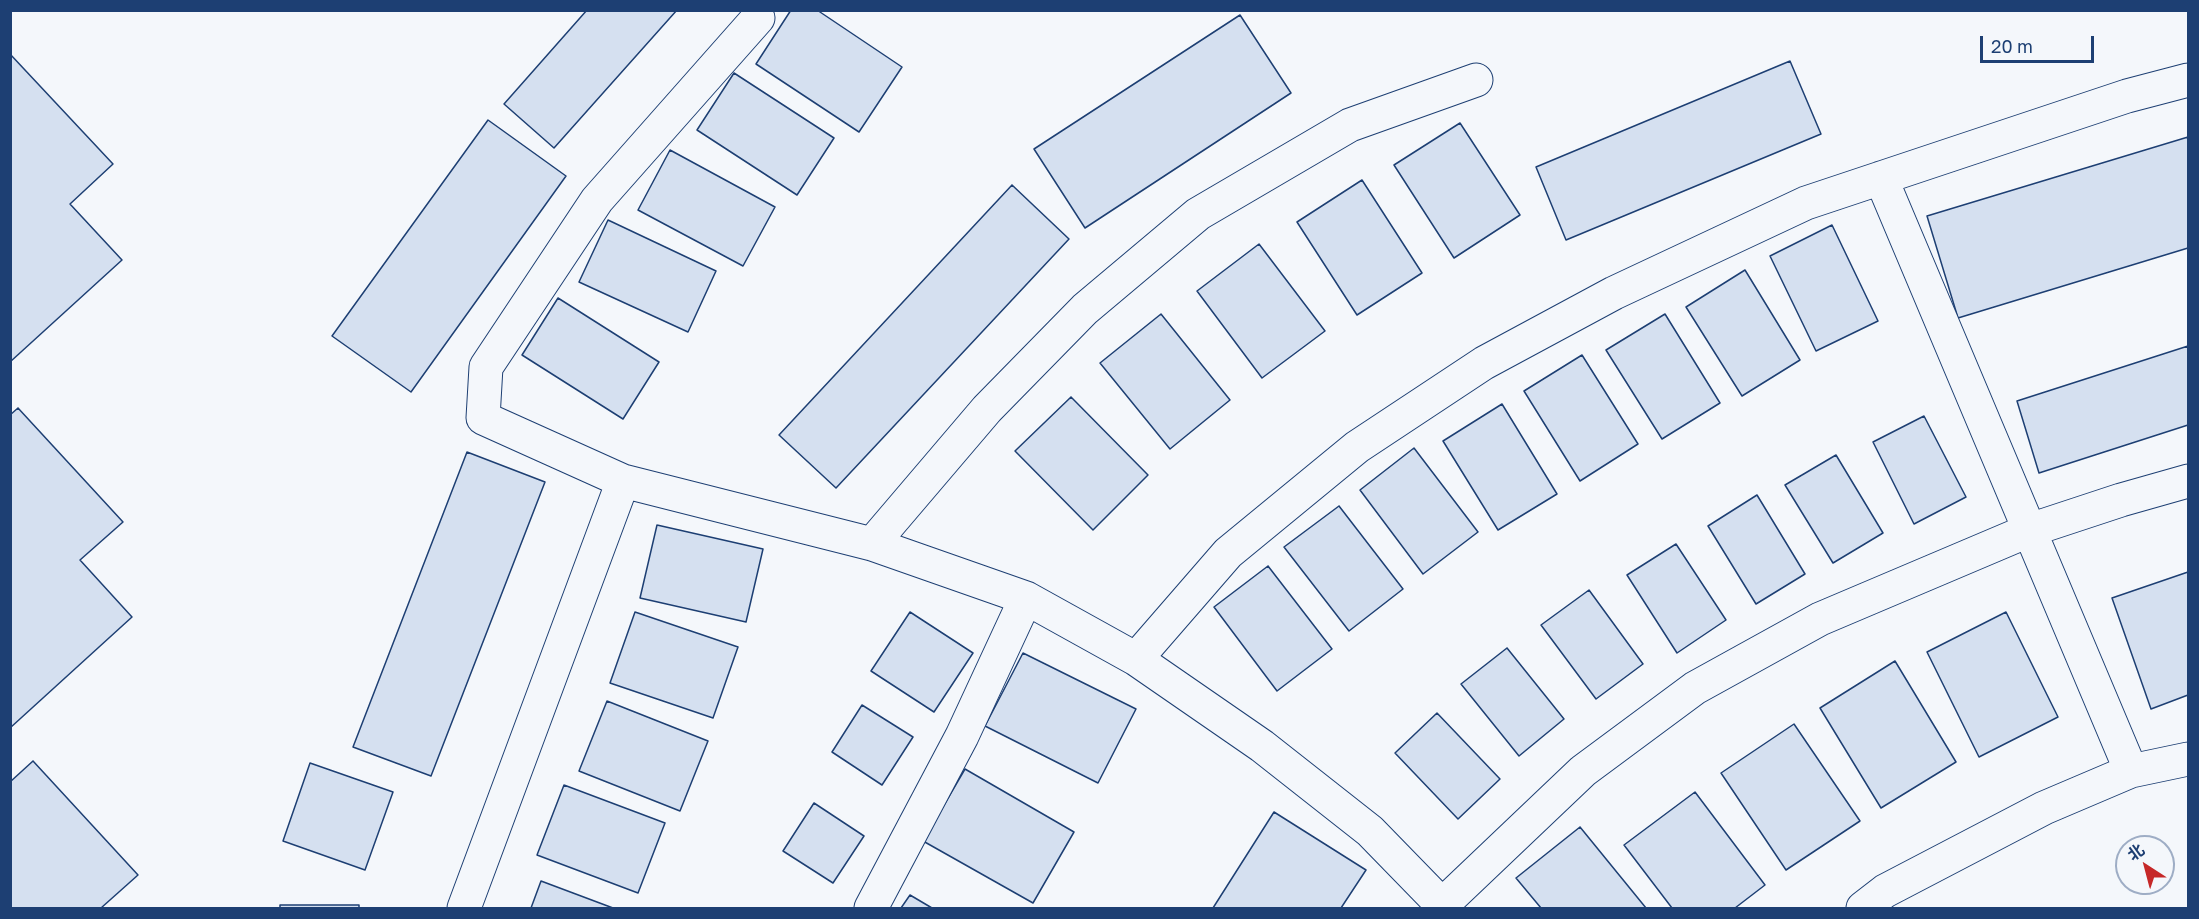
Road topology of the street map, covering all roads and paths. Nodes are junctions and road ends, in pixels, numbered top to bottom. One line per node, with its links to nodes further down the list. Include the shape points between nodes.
1 (758, 18): 5 (street, via 597,200 486,367 483,418)
2 (1476, 80): 8 (street, via 1350,125 1198,214 1085,309 987,409)
3 (2188, 80): 4 (street, via 2127,96)
4 (1881, 178): 7 (street); 10 (street, via 1806,203 1614,293 1484,363 1357,447 1228,553)
5 (623, 481): 8 (street); 14 (street)
6 (2188, 481): 7 (street)
7 (2030, 530): 12 (street); 13 (street, via 1820,620 1695,688 1583,771)
8 (872, 544): 9 (street)
9 (1026, 598): 10 (street); 15 (street, via 962,736)
10 (1136, 659): 13 (street, via 1262,746 1370,831)
11 (2188, 759): 12 (street)
12 (2131, 771): 16 (street, via 2044,808 1885,891)
13 (1441, 907)
14 (464, 909)
15 (871, 909)
16 (1863, 909)

